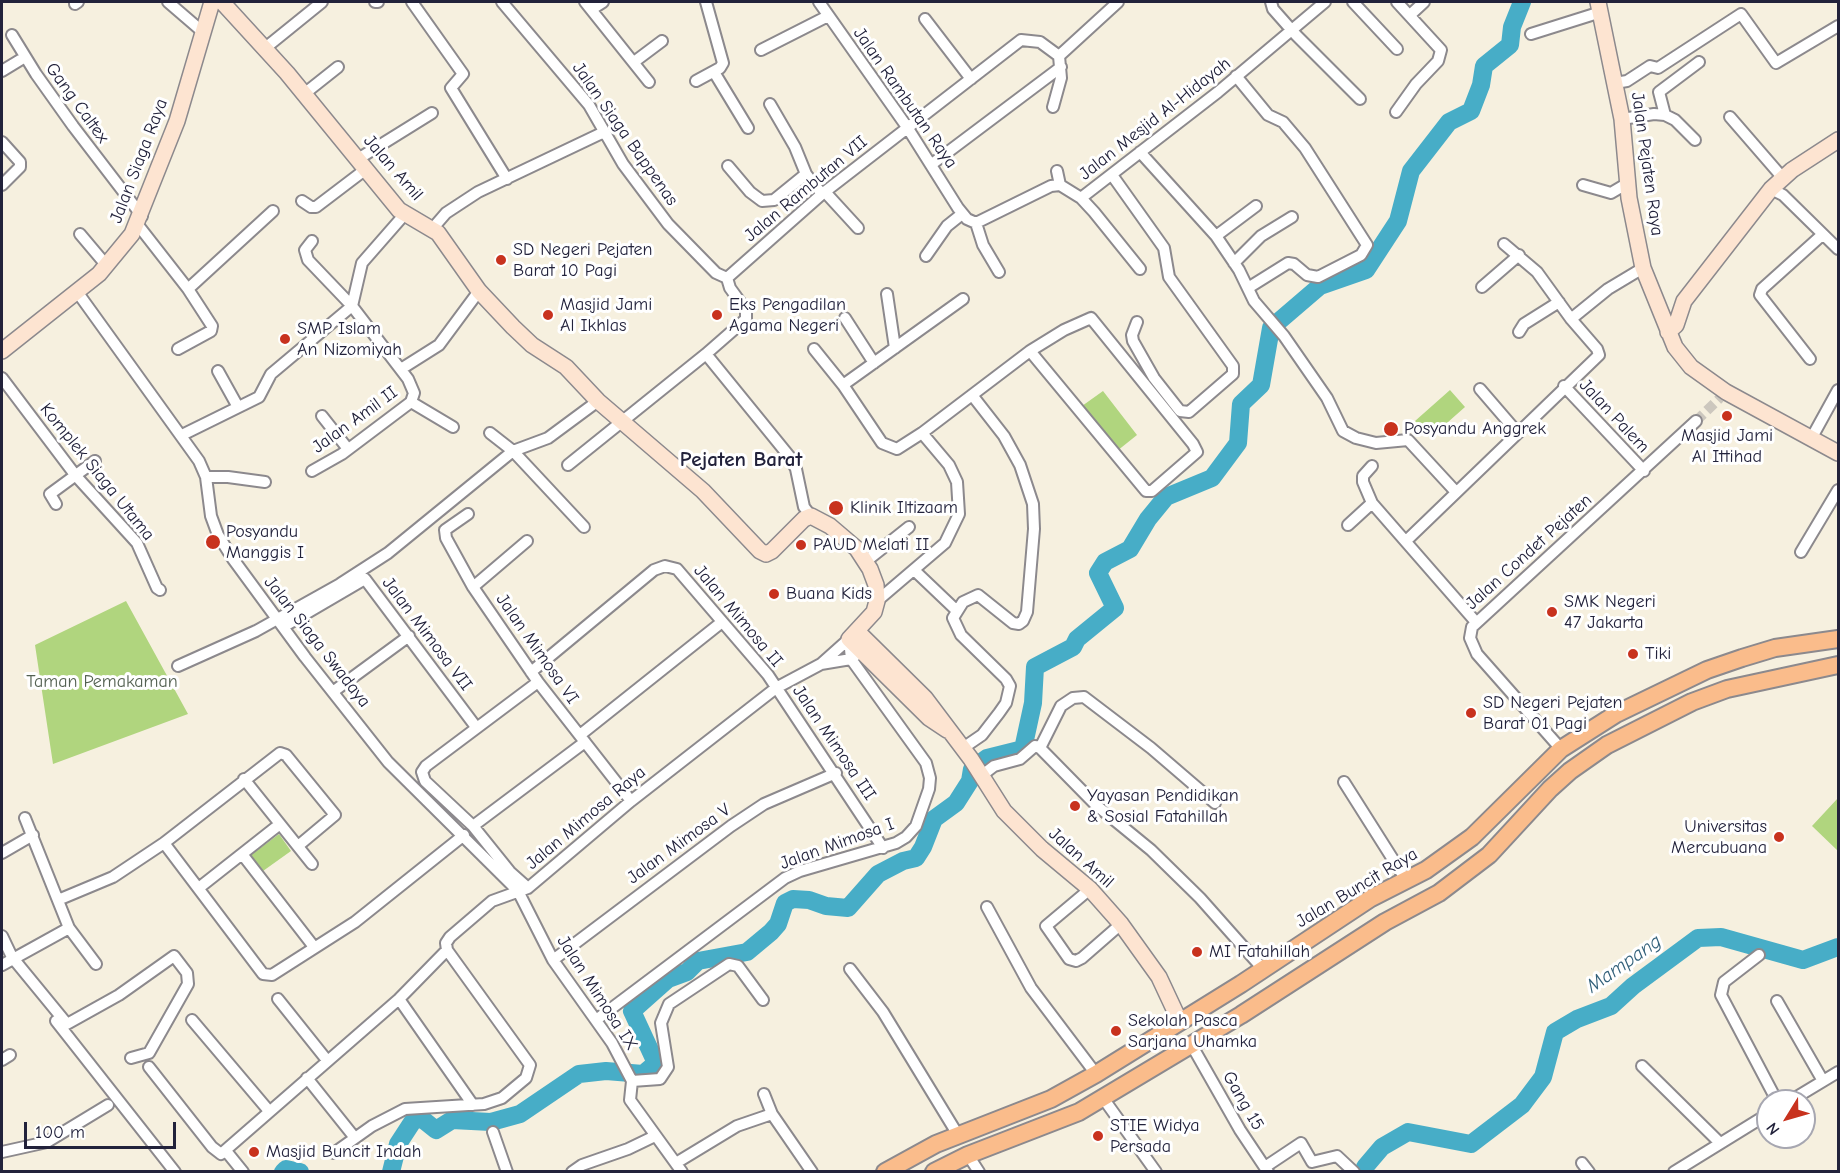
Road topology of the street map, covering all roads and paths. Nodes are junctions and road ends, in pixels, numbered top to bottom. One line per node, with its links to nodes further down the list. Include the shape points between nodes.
1 (168, 2): 23 (street)
2 (212, 2): 23 (street, Jalan Siaga Raya)
3 (222, 2): 27 (street, Jalan Amil)
4 (322, 2): 27 (street)
5 (412, 2): 65 (street, via 463,74 451,88)
6 (502, 2): 53 (street, Jalan Siaga Bappenas, via 589,105)
7 (603, 2): 16 (street)
8 (706, 2): 36 (street, via 723,63)
9 (819, 2): 19 (street, Jalan Rambutan Raya)
10 (1118, 2): 32 (street)
11 (1271, 2): 22 (street)
12 (1324, 2): 22 (street, Jalan Mesjid Al-Hidayah)
13 (1353, 2): 28 (street)
14 (1398, 2): 18 (street)
15 (1424, 2): 18 (street)
16 (589, 5): 31 (street)
17 (1600, 7): 24 (street); 41 (street, Jalan Pejaten Raya)
18 (1410, 15): 46 (street, via 1437,43 1440,55)
19 (828, 16): 29 (street); 51 (street, Jalan Rambutan Raya)
20 (925, 19): 38 (street)
21 (1839, 26): 41 (street, via 1776,63 1741,14 1659,68 1650,66 1627,81)
22 (1291, 30): 37 (street, Jalan Mesjid Al-Hidayah); 43 (street)
23 (204, 33): 79 (street, Jalan Siaga Raya)
24 (1531, 34)
25 (12, 35): 30 (street, Gang Caltex)
26 (662, 41): 31 (street)
27 (264, 49): 42 (street, Jalan Amil)
28 (1397, 49)
29 (761, 50)
30 (24, 57): 35 (street); 79 (street, Gang Caltex)
31 (634, 62): 39 (street)
32 (1060, 62): 38 (street, Jalan Rambutan VII, via 1040,42 1021,40); 45 (street, via 1060,91); 59 (street)
33 (1699, 62): 48 (street, via 1659,92)
34 (338, 67): 42 (street)
35 (2, 71)
36 (714, 72): 40 (street); 52 (street)
37 (1236, 76): 57 (street, Jalan Mesjid Al-Hidayah); 98 (street, via 1268,115 1283,122 1305,148 1367,246 1361,255 1318,277 1307,275 1291,263)
38 (971, 79): 51 (street, Jalan Rambutan VII)
39 (650, 81)
40 (696, 81)
41 (1615, 83): 50 (street, Jalan Pejaten Raya)
42 (304, 94): 58 (street, Jalan Amil)
43 (1360, 99)
44 (770, 104): 62 (street)
45 (1053, 107)
46 (1396, 112)
47 (432, 113): 58 (street)
48 (1665, 115): 50 (street); 54 (street)
49 (1730, 117): 64 (street)
50 (1622, 119): 66 (street, Jalan Pejaten Raya)
51 (908, 127): 59 (street, Jalan Rambutan Raya); 71 (street, Jalan Rambutan VII)
52 (748, 128)
53 (602, 133): 65 (street); 96 (street, Jalan Siaga Bappenas, via 668,224 716,273)
54 (1695, 140)
55 (1839, 140): 64 (street)
56 (2, 142): 67 (street, via 20,167)
57 (1140, 152): 63 (street, Jalan Mesjid Al-Hidayah); 85 (street)
58 (362, 164): 73 (street, via 316,207); 76 (street, Jalan Amil)
59 (932, 164): 77 (street, Jalan Rambutan Raya)
60 (728, 165): 62 (street, via 762,201 774,200)
61 (1057, 171): 68 (street)
62 (806, 174): 71 (street)
63 (1112, 175): 72 (street, Jalan Mesjid Al-Hidayah); 110 (street, via 1164,248 1169,277 1233,366 1233,374 1189,412 1180,411 1154,378 1133,341)
64 (1782, 177): 70 (street)
65 (507, 179): 81 (street, via 453,207)
66 (1628, 183): 69 (street, via 1611,193); 93 (street, Jalan Pejaten Raya)
67 (2, 185)
68 (1060, 185): 72 (street, Jalan Mesjid Al-Hidayah); 80 (street, Jalan Mesjid Al-Hidayah)
69 (1583, 185)
70 (1771, 189): 84 (street, via 1783,195); 104 (street)
71 (823, 193): 82 (street); 96 (street, Jalan Rambutan VII)
72 (1081, 198): 94 (street)
73 (302, 201)
74 (1256, 206): 85 (street)
75 (273, 211): 99 (street)
76 (404, 214): 81 (street, Jalan Amil); 106 (street, via 362,262)
77 (962, 214): 80 (street); 90 (street, via 947,226)
78 (1292, 217): 91 (street, via 1261,236)
79 (140, 220): 92 (street, Jalan Siaga Raya); 99 (street, Gang Caltex)
80 (976, 223): 95 (street, via 983,245)
81 (433, 228): 100 (street, Jalan Amil)
82 (858, 228)
83 (80, 234): 92 (street)
84 (1822, 235): 88 (street); 119 (street, via 1760,295)
85 (1216, 236): 91 (street)
86 (312, 241): 106 (street, Jalan Amil II, via 305,256)
87 (1504, 244): 89 (street)
88 (1839, 249)
89 (1519, 255): 97 (street); 105 (street, via 1538,272)
90 (927, 256)
91 (1234, 263): 98 (street)
92 (107, 266): 101 (street, Jalan Siaga Raya)
93 (1643, 268): 107 (street, Jalan Pejaten Raya); 109 (street, via 1608,289)
94 (1140, 269)
95 (999, 272)
96 (727, 278): 118 (street, via 747,315)
97 (1482, 287)
98 (1248, 288): 153 (street, via 1327,398 1343,431 1376,443 1408,440)
99 (188, 289): 115 (street, Gang Caltex, via 212,330)
100 (479, 291): 121 (street, via 439,345); 129 (street, Jalan Amil, via 532,345 556,359)
101 (78, 293): 116 (street, Jalan Siaga Raya); 139 (street, Jalan Siaga Swadaya)
102 (887, 294): 113 (street)
103 (963, 299): 113 (street)
104 (1684, 301): 107 (street); 112 (street, via 1676,325)
105 (1559, 302): 109 (street); 111 (street, via 1524,324)
106 (352, 306): 121 (street, Jalan Amil II); 131 (street, via 270,374 259,397)
107 (1659, 312): 112 (street, Jalan Pejaten Raya)
108 (845, 318): 120 (street)
109 (1571, 319): 125 (street, via 1599,353)
110 (1137, 322)
111 (1519, 332)
112 (1668, 332): 140 (street, Jalan Pejaten Raya, via 1691,367 1723,395)
113 (896, 348): 120 (street)
114 (814, 349): 124 (street)
115 (178, 350)
116 (2, 351)
117 (1030, 351): 117 (street, via 1092,318 1197,453 1152,491 1146,491); 128 (street)
118 (706, 354): 133 (street); 157 (street, via 789,456 796,469 804,507)
119 (1810, 359)
120 (874, 363): 124 (street)
121 (401, 369): 130 (street, Jalan Amil II, via 414,390)
122 (218, 371): 131 (street)
123 (2, 378): 149 (street, Komplek Siaga Utama)
124 (843, 385): 138 (street, via 888,447 902,447)
125 (1564, 386): 136 (street, Jalan Palem); 148 (street, Jalan Palem)
126 (1479, 389): 136 (street)
127 (1839, 390): 140 (street)
128 (972, 395): 138 (street); 169 (street, via 1004,436 1028,486 1034,520 1030,580 1026,617 1019,624 1009,621 978,595 968,598)
129 (598, 401): 133 (street, Jalan Amil); 142 (street, via 548,438)
130 (411, 402): 135 (street); 141 (street, Jalan Amil II)
131 (238, 407): 139 (street)
132 (322, 416): 141 (street)
133 (622, 421): 145 (street); 157 (street, Jalan Amil, via 703,490 763,553 772,551)
134 (1696, 421): 148 (street, Jalan Condet Pejaten)
135 (453, 428)
136 (1517, 432): 153 (street, Jalan Palem)
137 (490, 433): 142 (street)
138 (922, 433): 165 (street, via 948,465 957,482 960,502 959,514 945,543)
139 (182, 435): 150 (street, Jalan Siaga Swadaya)
140 (1810, 439): 143 (street, Jalan Pejaten Raya)
141 (348, 448): 147 (street, Jalan Amil II)
142 (513, 451): 159 (street); 172 (street, via 387,553)
143 (1839, 453)
144 (95, 461): 149 (street)
145 (568, 465)
146 (1372, 466): 154 (street, via 1363,482)
147 (312, 471)
148 (1644, 471): 170 (street, Jalan Condet Pejaten)
149 (76, 476): 155 (street, via 50,494); 167 (street, Komplek Siaga Utama, via 137,543)
150 (206, 477): 151 (street); 172 (street, Jalan Siaga Swadaya, via 208,506 218,535)
151 (265, 482)
152 (1839, 490): 163 (street)
153 (1456, 492): 161 (street, Jalan Palem)
154 (1372, 503): 158 (street); 161 (street)
155 (56, 504)
156 (468, 514): 166 (street, Jalan Mimosa VI, via 445,530)
157 (811, 516): 164 (street, via 849,542)
158 (1348, 525)
159 (584, 527)
160 (909, 527): 164 (street)
161 (1406, 541): 170 (street)
162 (528, 542): 166 (street)
163 (1801, 552)
164 (865, 562): 168 (street, via 876,585)
165 (914, 570): 168 (street); 169 (street)
166 (473, 587): 179 (street, Jalan Mimosa VI)
167 (160, 590)
168 (877, 601): 175 (street)
169 (956, 610): 187 (street, via 956,628 1006,679 1010,690 1006,703)
170 (1475, 621): 186 (street, Jalan Condet Pejaten, via 1470,638 1477,654)
171 (722, 622): 179 (street, Jalan Mimosa II, via 684,575 664,566 654,570); 181 (street, Jalan Mimosa II); 184 (street)
172 (280, 624): 173 (street, Jalan Mimosa VII, via 365,579); 178 (street); 182 (street, Jalan Siaga Swadaya)
173 (409, 636): 182 (street); 183 (street, Jalan Mimosa VII)
174 (1839, 639): 186 (main road, Jalan Buncit Raya, via 1775,648 1707,670 1616,714)
175 (857, 645): 176 (street, Jalan Mimosa Raya); 176 (street, Jalan Mimosa Raya); 187 (street, Jalan Amil); 203 (street, Jalan Mimosa I, via 926,764 930,778 916,826 906,837)
176 (821, 664): 181 (street, Jalan Mimosa Raya)
177 (1839, 665): 195 (main road, via 1727,689 1692,702 1590,756)
178 (178, 666)
179 (531, 672): 180 (street, Jalan Mimosa VI)
180 (538, 682): 183 (street); 184 (street, Jalan Mimosa VI)
181 (776, 688): 188 (street, Jalan Mimosa III); 193 (street, Jalan Mimosa Raya)
182 (334, 691): 200 (street, Jalan Siaga Swadaya, via 388,762)
183 (476, 727): 198 (street, via 423,769 422,775)
184 (582, 739): 193 (street, Jalan Mimosa VI); 198 (street)
185 (1040, 748): 189 (street, via 1035,746 1020,759 994,766); 194 (street, via 1061,706 1073,698 1084,697); 223 (street, via 1096,805 1151,849)
186 (1561, 749): 192 (main road, Jalan Buncit Raya)
187 (967, 754): 189 (street, Jalan Amil)
188 (836, 773): 203 (street, Jalan Mimosa III); 219 (street, Jalan Mimosa V, via 764,804)
189 (980, 775): 210 (street, Jalan Amil, via 1016,825)
190 (244, 779): 197 (street); 201 (street); 202 (street, via 275,754 286,755 335,815)
191 (1344, 782): 207 (street)
192 (1517, 792): 195 (main road, via 1530,798); 207 (main road, Jalan Buncit Raya, via 1472,837)
193 (631, 801): 209 (street, Jalan Mimosa Raya)
194 (1215, 803)
195 (1533, 807): 231 (main road, via 1489,855 1439,892 1376,927)
196 (25, 818): 199 (street)
197 (280, 824): 202 (street); 205 (street)
198 (472, 826): 209 (street)
199 (33, 835): 204 (street); 211 (street)
200 (464, 835): 209 (street, Jalan Siaga Swadaya); 216 (street, via 355,922)
201 (164, 843): 208 (street); 211 (street, via 113,877)
202 (298, 846): 206 (street)
203 (883, 848): 229 (street, Jalan Mimosa I, via 784,878)
204 (2, 853)
205 (242, 854): 208 (street); 216 (street)
206 (312, 864)
207 (1406, 880): 223 (main road, Jalan Buncit Raya, via 1371,898)
208 (200, 887): 216 (street, via 263,974 277,972)
209 (523, 889): 217 (street, Jalan Mimosa Raya, via 492,901 450,937); 219 (street, Jalan Mimosa IX)
210 (1090, 889): 213 (street, Jalan Amil); 213 (street, via 1046,926 1069,959 1082,958)
211 (58, 900): 214 (street)
212 (987, 907): 237 (street, via 1031,988)
213 (1121, 924): 230 (street, Jalan Amil, via 1159,977)
214 (69, 928): 220 (street); 221 (street)
215 (2, 936): 220 (street)
216 (314, 947)
217 (447, 950): 225 (street, Jalan Mimosa Raya); 246 (street, via 530,1065 526,1078 502,1098)
218 (1759, 955): 241 (street, via 1724,982 1721,995)
219 (553, 960): 229 (street, Jalan Mimosa IX)
220 (7, 961): 232 (street, via 67,1024 119,995 174,956 187,973 188,984 149,1053); 261 (street)
221 (96, 964)
222 (850, 969): 251 (street, via 883,1012)
223 (1263, 969): 230 (main road, Jalan Buncit Raya)
224 (278, 999): 233 (street)
225 (399, 999): 233 (street, Jalan Mimosa Raya); 246 (street)
226 (763, 1000): 239 (street, via 738,966 729,964 669,1004 662,1023 668,1067 660,1078)
227 (1777, 1001): 240 (street)
228 (192, 1020): 247 (street)
229 (596, 1020): 239 (street, Jalan Mimosa IX)
230 (1180, 1022): 237 (main road, Jalan Buncit Raya)
231 (1191, 1044): 244 (main road); 260 (street, Gang 15, via 1239,1130)
232 (131, 1058)
233 (326, 1059): 238 (street, Jalan Mimosa Raya)
234 (1642, 1066): 254 (street)
235 (149, 1067): 255 (street, via 212,1147 221,1154)
236 (1839, 1072): 240 (street)
237 (1096, 1074): 251 (main road, Jalan Buncit Raya, via 1052,1099)
238 (307, 1078): 247 (street, Jalan Mimosa Raya); 253 (street)
239 (631, 1078): 252 (street, Jalan Mimosa IX, via 630,1100)
240 (1823, 1082): 242 (street)
241 (1771, 1089)
242 (1811, 1089)
243 (764, 1094): 248 (street)
244 (1103, 1098): 258 (main road, via 1052,1125); 269 (street)
245 (108, 1105): 256 (street, via 47,1142)
246 (473, 1105): 253 (street, via 405,1109)
247 (268, 1111): 255 (street, Jalan Mimosa Raya)
248 (772, 1114): 259 (street, via 737,1126); 265 (street)
249 (1756, 1120): 254 (street)
250 (493, 1132): 263 (street)
251 (958, 1135): 266 (main road, Jalan Buncit Raya)
252 (655, 1136): 259 (street, Jalan Mimosa IX); 264 (street)
253 (355, 1138): 257 (street)
254 (1719, 1142): 271 (street)
255 (226, 1151): 262 (street)
256 (2, 1152)
257 (334, 1153)
258 (968, 1155): 267 (main road); 268 (street)
259 (679, 1167)
260 (1266, 1169): 270 (street, via 1301,1143 1312,1162 1336,1156)
261 (175, 1172)
262 (243, 1172)
263 (507, 1172)
264 (572, 1172)
265 (812, 1172)
266 (885, 1172)
267 (934, 1172)
268 (978, 1172)
269 (1156, 1172)
270 (1354, 1172)
271 (1674, 1172)

